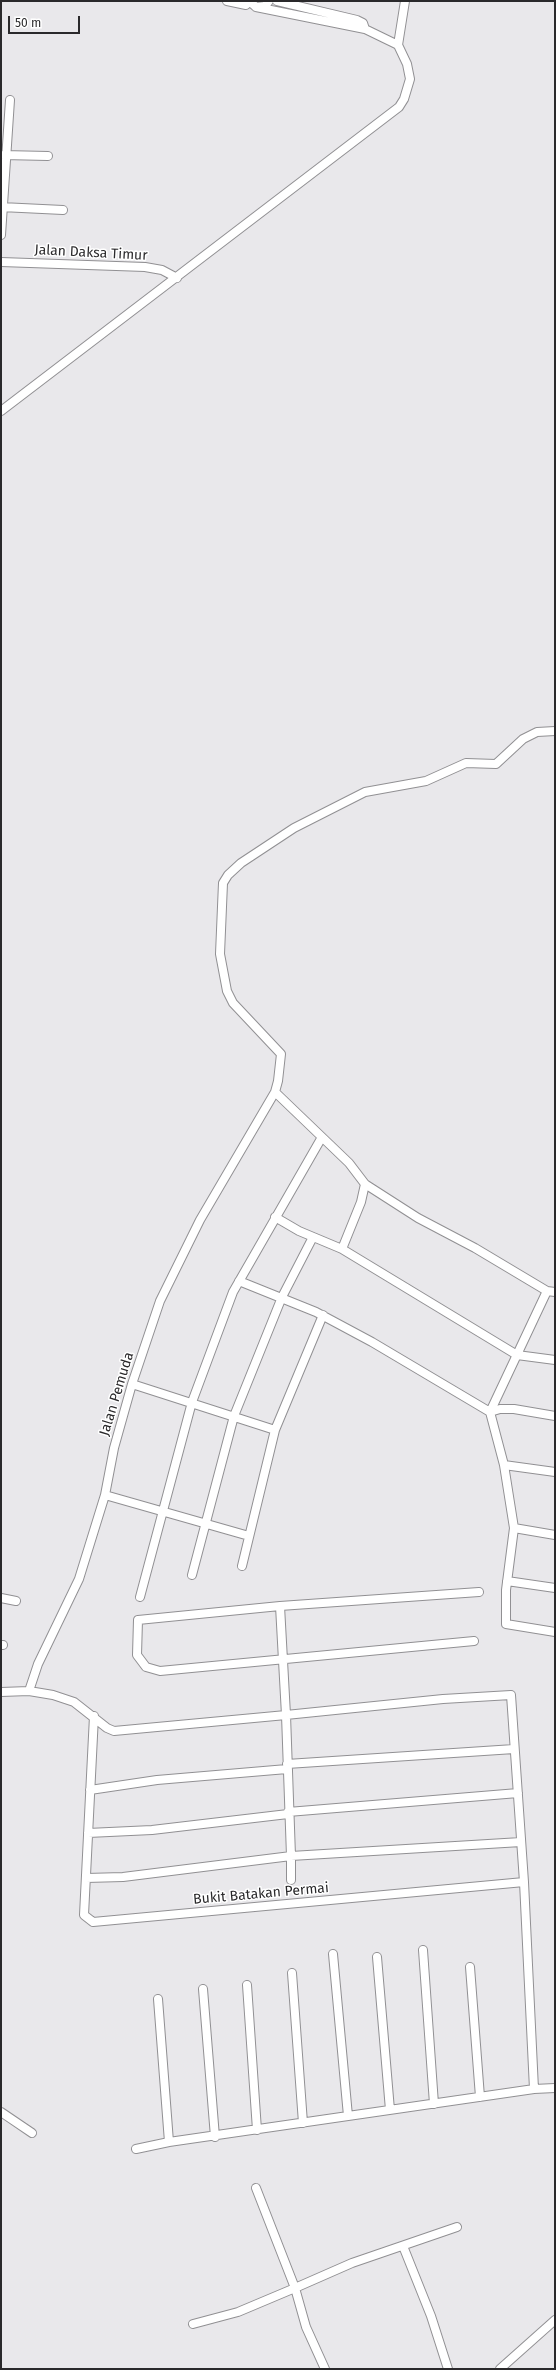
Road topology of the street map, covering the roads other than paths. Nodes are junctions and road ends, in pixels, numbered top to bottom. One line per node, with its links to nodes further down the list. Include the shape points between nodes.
1 (227, 1): 5 (street, via 246,5)
2 (269, 1): 5 (street, via 265,6)
3 (277, 1): 6 (street, via 357,20)
4 (405, 1): 7 (street)
5 (251, 3): 6 (street)
6 (365, 29): 7 (street)
7 (398, 45): 15 (street, via 407,64 410,79 399,107)
8 (10, 100): 9 (street)
9 (4, 155): 10 (street); 11 (street)
10 (48, 156)
11 (2, 207): 12 (street); 13 (street)
12 (63, 210)
13 (1, 234)
14 (1, 262): 15 (street, Jalan Daksa Timur, via 145,267 162,270)
15 (177, 278): 16 (street)
16 (1, 411)
17 (555, 731): 18 (street, Jalan Pemuda, via 537,732 523,739 496,764 466,763 426,781 365,792 294,828 241,863 228,875 223,883 220,954 226,991 233,1003 281,1054 281,1070)
18 (275, 1092): 19 (street); 30 (street, Jalan Pemuda, via 200,1220 160,1301)
19 (322, 1137): 20 (street, via 349,1163); 21 (street)
20 (365, 1184): 23 (street, via 361,1202); 25 (street, via 418,1218)
21 (275, 1217): 22 (street); 24 (street)
22 (313, 1237): 23 (street); 26 (street)
23 (342, 1249): 28 (street)
24 (239, 1281): 26 (street); 31 (street)
25 (551, 1292): 28 (street)
26 (282, 1297): 27 (street); 33 (street)
27 (323, 1315): 32 (street); 35 (street)
28 (517, 1355): 29 (street); 32 (street)
29 (555, 1360)
30 (132, 1384): 31 (street); 38 (street, Jalan Pemuda, via 114,1448)
31 (192, 1402): 33 (street); 39 (street)
32 (490, 1412): 34 (street, via 507,1409); 36 (street)
33 (234, 1416): 35 (street); 40 (street)
34 (555, 1416)
35 (275, 1430): 43 (street)
36 (504, 1465): 37 (street); 41 (street)
37 (555, 1472)
38 (105, 1495): 39 (street); 56 (street, Jalan Pemuda, via 79,1579 38,1664)
39 (162, 1511): 40 (street); 49 (street)
40 (204, 1522): 43 (street); 45 (street)
41 (514, 1528): 42 (street); 46 (street)
42 (555, 1535)
43 (249, 1536): 44 (street)
44 (242, 1566)
45 (192, 1575)
46 (507, 1580): 47 (street); 53 (street, via 506,1624)
47 (555, 1588)
48 (479, 1592): 52 (street)
49 (140, 1597)
50 (1, 1598): 51 (street)
51 (16, 1600)
52 (280, 1606): 55 (street); 55 (street, via 138,1620 137,1655 146,1667 160,1671)
53 (555, 1632)
54 (474, 1641): 55 (street)
55 (283, 1659): 58 (street)
56 (29, 1691): 57 (street); 59 (street, via 74,1702)
57 (1, 1692)
58 (286, 1715): 59 (street, via 114,1731); 60 (street, via 511,1694); 61 (street)
59 (94, 1716): 62 (street, Bukit Batakan Permai)
60 (514, 1749): 61 (street); 63 (street)
61 (287, 1766): 62 (street); 64 (street)
62 (90, 1790): 65 (street, Bukit Batakan Permai)
63 (518, 1793): 64 (street); 66 (street)
64 (288, 1813): 65 (street, via 152,1830); 67 (street)
65 (88, 1833): 68 (street, Bukit Batakan Permai)
66 (521, 1842): 67 (street); 70 (street)
67 (291, 1856): 68 (street, via 123,1877); 69 (street)
68 (86, 1878): 70 (street, Bukit Batakan Permai, via 84,1916 93,1922)
69 (291, 1880)
70 (524, 1882): 80 (street)
71 (423, 1950): 82 (street)
72 (333, 1954): 85 (street)
73 (378, 1957): 83 (street)
74 (470, 1967): 81 (street)
75 (292, 1973): 86 (street)
76 (247, 1985): 87 (street)
77 (203, 1989): 89 (street)
78 (158, 1999): 90 (street)
79 (555, 2088): 80 (street)
80 (534, 2090): 81 (street)
81 (480, 2097): 82 (street)
82 (434, 2104): 83 (street)
83 (390, 2110): 85 (street)
84 (1, 2112): 88 (street)
85 (348, 2116): 86 (street)
86 (303, 2123): 87 (street)
87 (257, 2130): 89 (street)
88 (32, 2133)
89 (215, 2137): 90 (street)
90 (168, 2142): 91 (street)
91 (136, 2149)
92 (256, 2188): 95 (street)
93 (457, 2227): 94 (street)
94 (403, 2246): 95 (street, via 352,2263); 99 (street, via 431,2316)
95 (295, 2288): 97 (street, via 238,2312); 98 (street, via 306,2327)
96 (555, 2320): 100 (street)
97 (193, 2324)
98 (325, 2369)
99 (448, 2369)
100 (500, 2369)

